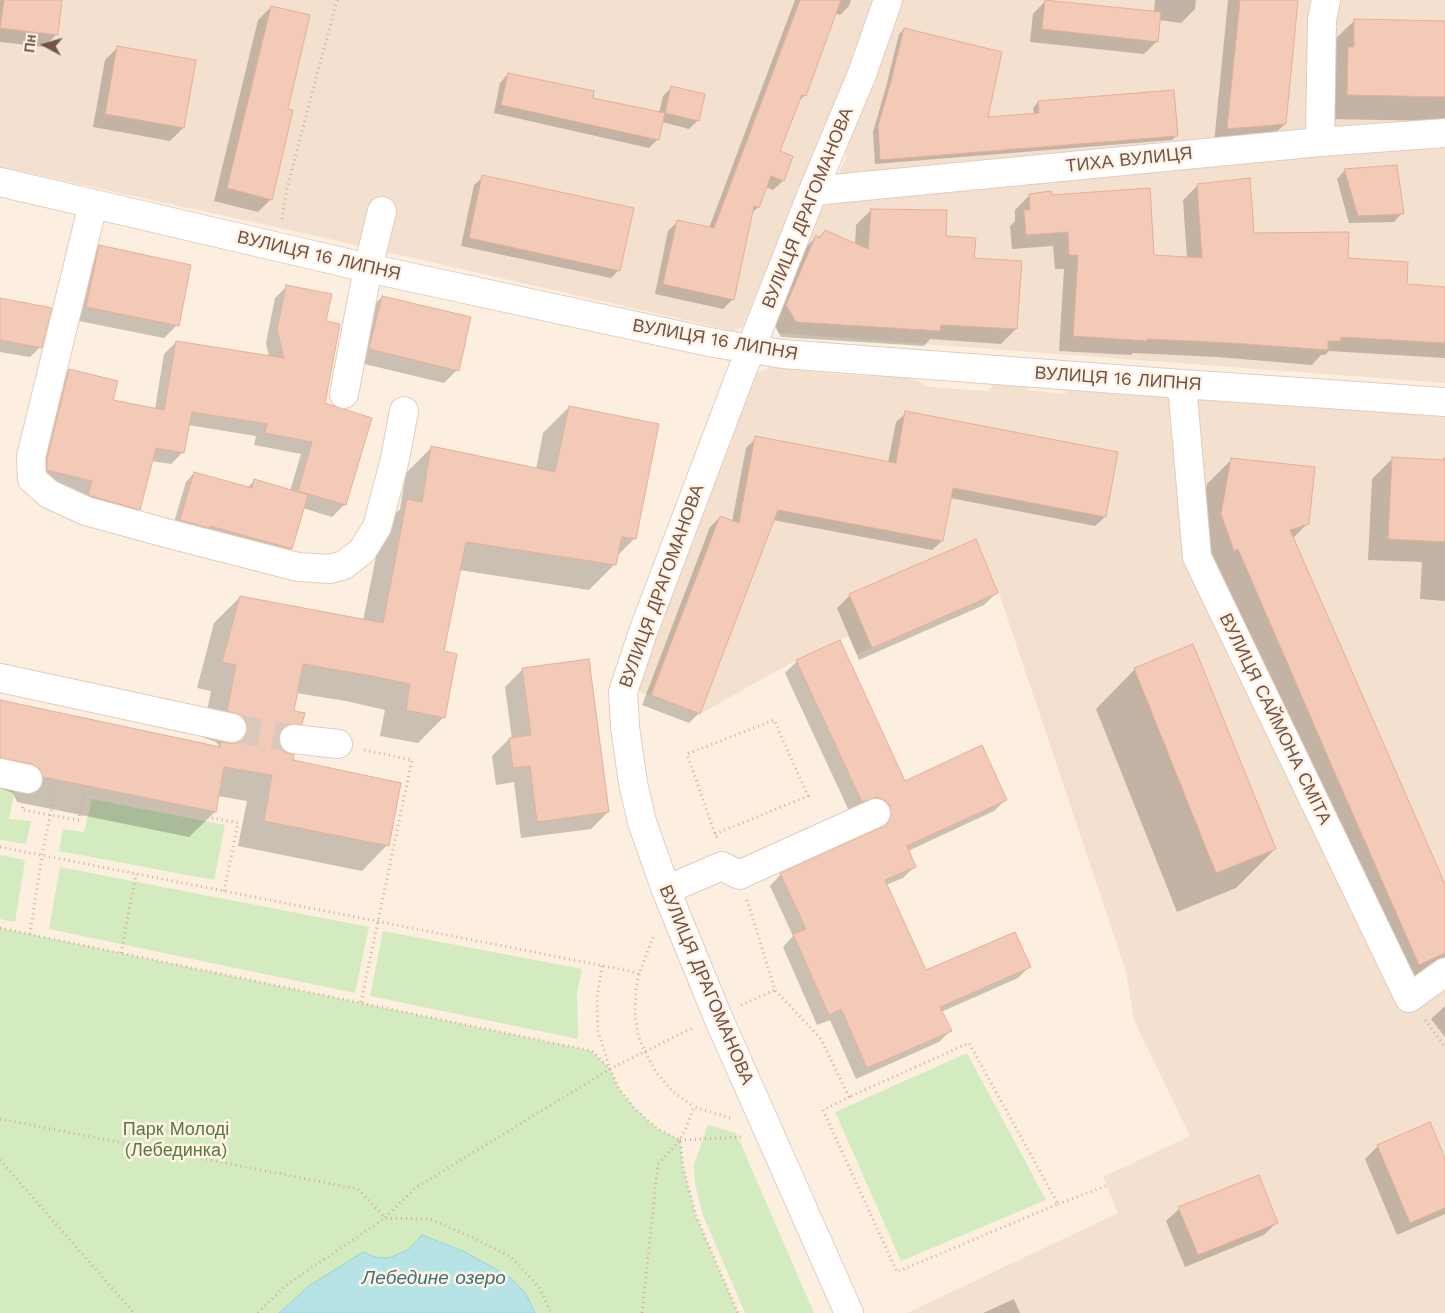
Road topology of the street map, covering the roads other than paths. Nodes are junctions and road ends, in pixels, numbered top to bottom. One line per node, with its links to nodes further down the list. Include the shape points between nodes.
1 (888, 0): 6 (street, ВУЛИЦЯ ДРАГОМАНОВА, via 862,74)
2 (1326, 0): 4 (street, via 1322,19)
3 (1445, 133): 4 (street, ТИХА ВУЛИЦЯ)
4 (1320, 142): 6 (street, ТИХА ВУЛИЦЯ)
5 (0, 182): 7 (street, ВУЛИЦЯ 16 ЛИПНЯ)
6 (813, 191): 10 (street, ВУЛИЦЯ ДРАГОМАНОВА)
7 (93, 204): 9 (street, ВУЛИЦЯ 16 ЛИПНЯ); 14 (street, via 32,457 32,479 49,494 86,511 298,566 330,569 344,566 362,551 377,527)
8 (382, 211): 9 (street)
9 (368, 268): 10 (street, ВУЛИЦЯ 16 ЛИПНЯ, via 714,344); 12 (street)
10 (750, 349): 11 (street, ВУЛИЦЯ 16 ЛИПНЯ); 22 (street, ВУЛИЦЯ ДРАГОМАНОВА, via 623,692 633,783 640,814)
11 (1182, 384): 13 (street, ВУЛИЦЯ 16 ЛИПНЯ); 23 (street, ВУЛИЦЯ САЙМОНА СМІТА, via 1196,557 1409,998)
12 (344, 394)
13 (1445, 402)
14 (404, 411)
15 (0, 678): 16 (street)
16 (232, 728)
17 (294, 739): 18 (street)
18 (338, 744)
19 (0, 773): 20 (street)
20 (28, 779)
21 (876, 813): 22 (street, via 739,875 722,866)
22 (668, 895): 24 (street, ВУЛИЦЯ ДРАГОМАНОВА, via 707,1020)
23 (1445, 972)
24 (849, 1313)

